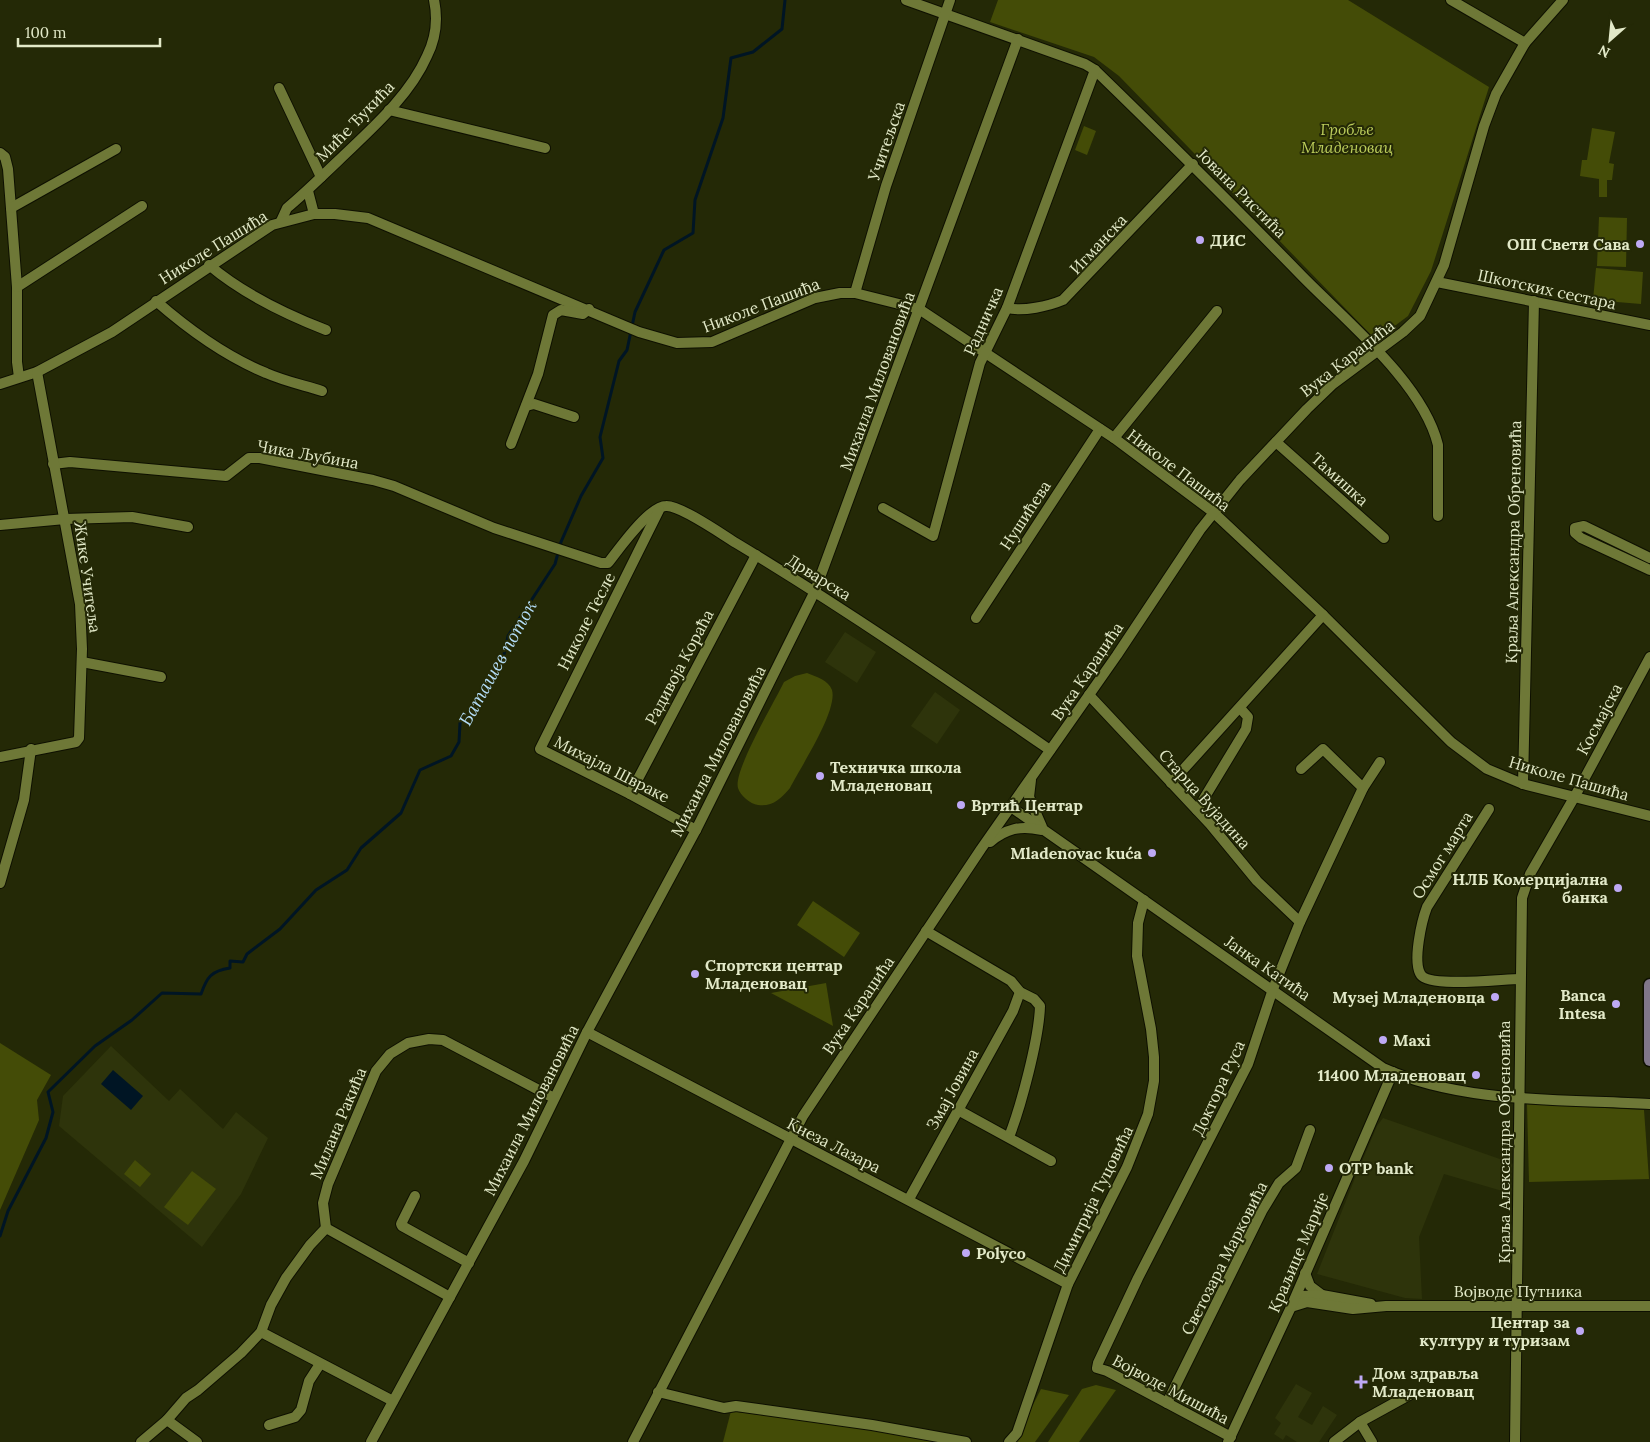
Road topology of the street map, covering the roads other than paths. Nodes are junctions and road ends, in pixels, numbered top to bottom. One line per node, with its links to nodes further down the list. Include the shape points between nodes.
1 (434, 0): 11 (street, Миће Ђукића, via 436,22 428,56 414,80)
2 (906, 0): 6 (street, Јована Ристића)
3 (950, 0): 6 (street, Учитељска)
4 (1451, 0): 8 (street)
5 (1563, 0): 8 (street, Вука Караџића)
6 (945, 13): 7 (street, Јована Ристића); 25 (street, Учитељска, via 886,186)
7 (1018, 39): 9 (street, Јована Ристића); 30 (street, Михаила Миловановића)
8 (1526, 43): 23 (street, Вука Караџића, via 1489,111)
9 (1095, 70): 15 (street, Јована Ристића); 28 (street, Радничка)
10 (279, 88): 16 (street)
11 (389, 110): 12 (street); 16 (street, Миће Ђукића)
12 (545, 148)
13 (116, 149): 19 (street)
14 (0, 153): 19 (street, via 7,161)
15 (1193, 164): 28 (street, Игманска, via 1063,300 1014,310); 35 (street, Јована Ристића)
16 (321, 177): 17 (street, Миће Ђукића)
17 (308, 191): 20 (street); 21 (street, Миће Ђукића, via 287,208)
18 (142, 206): 24 (street)
19 (11, 208): 24 (street)
20 (314, 214): 21 (street, Николе Пашића); 29 (street, Николе Пашића, via 368,218)
21 (281, 221): 22 (street, Николе Пашића)
22 (210, 265): 26 (street, Николе Пашића); 33 (street, via 280,311)
23 (1437, 282): 27 (street, Шкотских сестара); 35 (street, Вука Караџића, via 1418,320)
24 (17, 286): 37 (street, via 16,362)
25 (855, 293): 29 (street, Николе Пашића, via 815,298 712,342 677,343 640,332); 30 (street, Николе Пашића)
26 (156, 301): 36 (street, Николе Пашића, via 112,332); 39 (street, via 243,362 278,378)
27 (1534, 302): 32 (street, Шкотских сестара); 74 (street, Краља Александра Обреновића)
28 (1007, 308): 34 (street, Радничка)
29 (589, 309): 40 (street, via 583,314 561,310 553,315 543,358)
30 (919, 309): 34 (street, Николе Пашића); 58 (street, Михаила Миловановића)
31 (1217, 311): 43 (street)
32 (1650, 325)
33 (326, 330)
34 (985, 351): 42 (street, Николе Пашића); 48 (street, Радничка, via 933,536)
35 (1377, 351): 44 (street, Вука Караџића, via 1324,392); 50 (street, Јована Ристића, via 1418,400 1435,434 1438,445)
36 (37, 372): 37 (street, Николе Пашића); 46 (street, Жике Учитеља)
37 (19, 377): 38 (street, Николе Пашића)
38 (0, 384)
39 (322, 390)
40 (526, 406): 41 (street, via 534,404); 45 (street)
41 (574, 417)
42 (1100, 429): 43 (street, Николе Пашића); 60 (street, Нушићева)
43 (1114, 438): 49 (street, Николе Пашића)
44 (1276, 442): 49 (street, Вука Караџића); 54 (street, Тамишка)
45 (511, 444)
46 (54, 464): 47 (street, Чика Љубина, via 70,462 226,476 249,458 260,458 387,484 494,528 601,563 608,563 626,538); 51 (street, Жике Учитеља)
47 (661, 507): 55 (street, Дрварска, via 670,506 694,517); 67 (street, Николе Тесле)
48 (883, 508)
49 (1213, 512): 59 (street, Николе Пашића); 64 (street, Вука Караџића)
50 (1438, 516)
51 (65, 519): 52 (street); 53 (street, via 132,517); 62 (street, Жике Учитеља, via 80,604)
52 (0, 525)
53 (188, 527)
54 (1384, 538)
55 (756, 555): 58 (street, Дрварска); 76 (street, Радивоја Кораћа)
56 (1650, 558): 57 (street, via 1584,526 1575,528 1575,533 1581,538)
57 (1650, 570)
58 (815, 591): 68 (street, Дрварска); 82 (street, Михаила Миловановића)
59 (1323, 615): 65 (street); 74 (street, Николе Пашића, via 1451,742 1487,769)
60 (976, 618)
61 (1650, 657): 77 (street, Космајска)
62 (82, 662): 63 (street); 66 (street, Жике Учитеља, via 80,738 76,742)
63 (161, 677)
64 (1089, 695): 68 (street, Вука Караџића); 73 (street, Старца Вујадина)
65 (1240, 708): 73 (street); 80 (street, via 1248,717 1246,729)
66 (31, 749): 69 (street, Жике Учитеља); 85 (street, via 24,800)
67 (540, 749): 76 (street, Михајла Швраке)
68 (1050, 750): 72 (street, Вука Караџића)
69 (0, 756)
70 (1380, 762): 75 (street, Доктора Руса)
71 (1301, 769): 75 (street, via 1322,749)
72 (1031, 777): 78 (street, Вука Караџића); 83 (street, via 1029,797)
73 (1171, 783): 80 (street, Старца Вујадина)
74 (1523, 784): 77 (street, Николе Пашића)
75 (1363, 788): 87 (street, Доктора Руса)
76 (630, 794): 82 (street, Михајла Швраке)
77 (1575, 796): 81 (street, Николе Пашића); 89 (street, Краља Александра Обреновића, via 1523,890)
78 (1010, 807): 83 (street, Јанка Катића); 84 (street, Вука Караџића)
79 (1489, 809): 89 (street, Осмог марта, via 1427,907 1420,924 1419,970 1431,980)
80 (1197, 810): 87 (street, Старца Вујадина, via 1257,881)
81 (1650, 816)
82 (696, 830): 93 (street, Михаила Миловановића)
83 (1044, 830): 84 (street, via 1019,826 1006,830); 86 (street, Јанка Катића)
84 (981, 849): 88 (street, Вука Караџића)
85 (0, 884)
86 (1144, 900): 91 (street, Јанка Катића); 109 (street, Димитрија Туцовића, via 1138,923 1137,956 1153,1044 1150,1105 1134,1152)
87 (1300, 922): 91 (street, Доктора Руса)
88 (926, 931): 92 (street, via 1011,981); 102 (street, Вука Караџића)
89 (1520, 980): 96 (street, Краља Александра Обреновића)
90 (1650, 985): 94 (main road)
91 (1273, 989): 95 (street, Јанка Катића, via 1373,1062); 118 (street, Доктора Руса, via 1248,1064 1138,1278)
92 (1020, 992): 99 (street, Змај Јовина, via 1013,1011); 101 (street, via 1040,1006 1035,1038)
93 (587, 1032): 97 (street, Михаила Миловановића); 102 (street, Кнеза Лазара)
94 (1650, 1060)
95 (1393, 1072): 96 (street, Јанка Катића, via 1462,1090); 108 (street, Краљице Марије)
96 (1520, 1097): 98 (street, Јанка Катића); 115 (street, Краља Александра Обреновића)
97 (554, 1098): 106 (street, Милана Ракића, via 443,1040 421,1039 401,1046 385,1059 376,1072 328,1184 324,1203); 107 (street, Михаила Миловановића)
98 (1650, 1104)
99 (958, 1110): 101 (street); 105 (street, Змај Јовина)
100 (1310, 1130): 122 (street, Светозара Марковића, via 1296,1168 1279,1183 1262,1211)
101 (1009, 1137): 103 (street)
102 (789, 1140): 105 (street, Кнеза Лазара); 119 (street, Вука Караџића)
103 (1051, 1161)
104 (415, 1196): 107 (street, via 402,1226)
105 (909, 1199): 109 (street, Кнеза Лазара)
106 (326, 1228): 111 (street); 116 (street, via 286,1278)
107 (469, 1263): 111 (street, Михаила Миловановића)
108 (1305, 1273): 110 (street, via 1310,1286); 112 (street, Краљице Марије)
109 (1068, 1284): 132 (street, Димитрија Туцовића, via 1017,1433)
110 (1322, 1295): 112 (street, Војводе Путника, via 1302,1296); 113 (street, Војводе Путника)
111 (450, 1297): 121 (street, Михаила Миловановића)
112 (1292, 1304): 113 (street, Војводе Путника, via 1308,1302 1353,1309); 126 (street, Краљице Марије)
113 (1386, 1306): 115 (street, Војводе Путника)
114 (1650, 1306): 115 (street, Војводе Путника)
115 (1518, 1307): 135 (street, Краља Александра Обреновића)
116 (261, 1332): 117 (street); 123 (street, via 220,1372 186,1398)
117 (320, 1364): 121 (street); 125 (street, via 309,1381 295,1417)
118 (1097, 1368): 122 (street, Војводе Мишића)
119 (658, 1392): 130 (street, Вука Караџића); 131 (street, via 724,1408 736,1406)
120 (1409, 1395): 124 (street)
121 (394, 1401): 129 (street, Михаила Миловановића)
122 (1167, 1403): 126 (street, Војводе Мишића)
123 (167, 1420): 127 (street); 128 (street)
124 (1360, 1422): 133 (street); 134 (street)
125 (270, 1425)
126 (1230, 1440)
127 (141, 1442)
128 (197, 1442)
129 (371, 1442)
130 (633, 1442)
131 (966, 1442)
132 (1009, 1442)
133 (1334, 1442)
134 (1372, 1442)
135 (1515, 1442)

